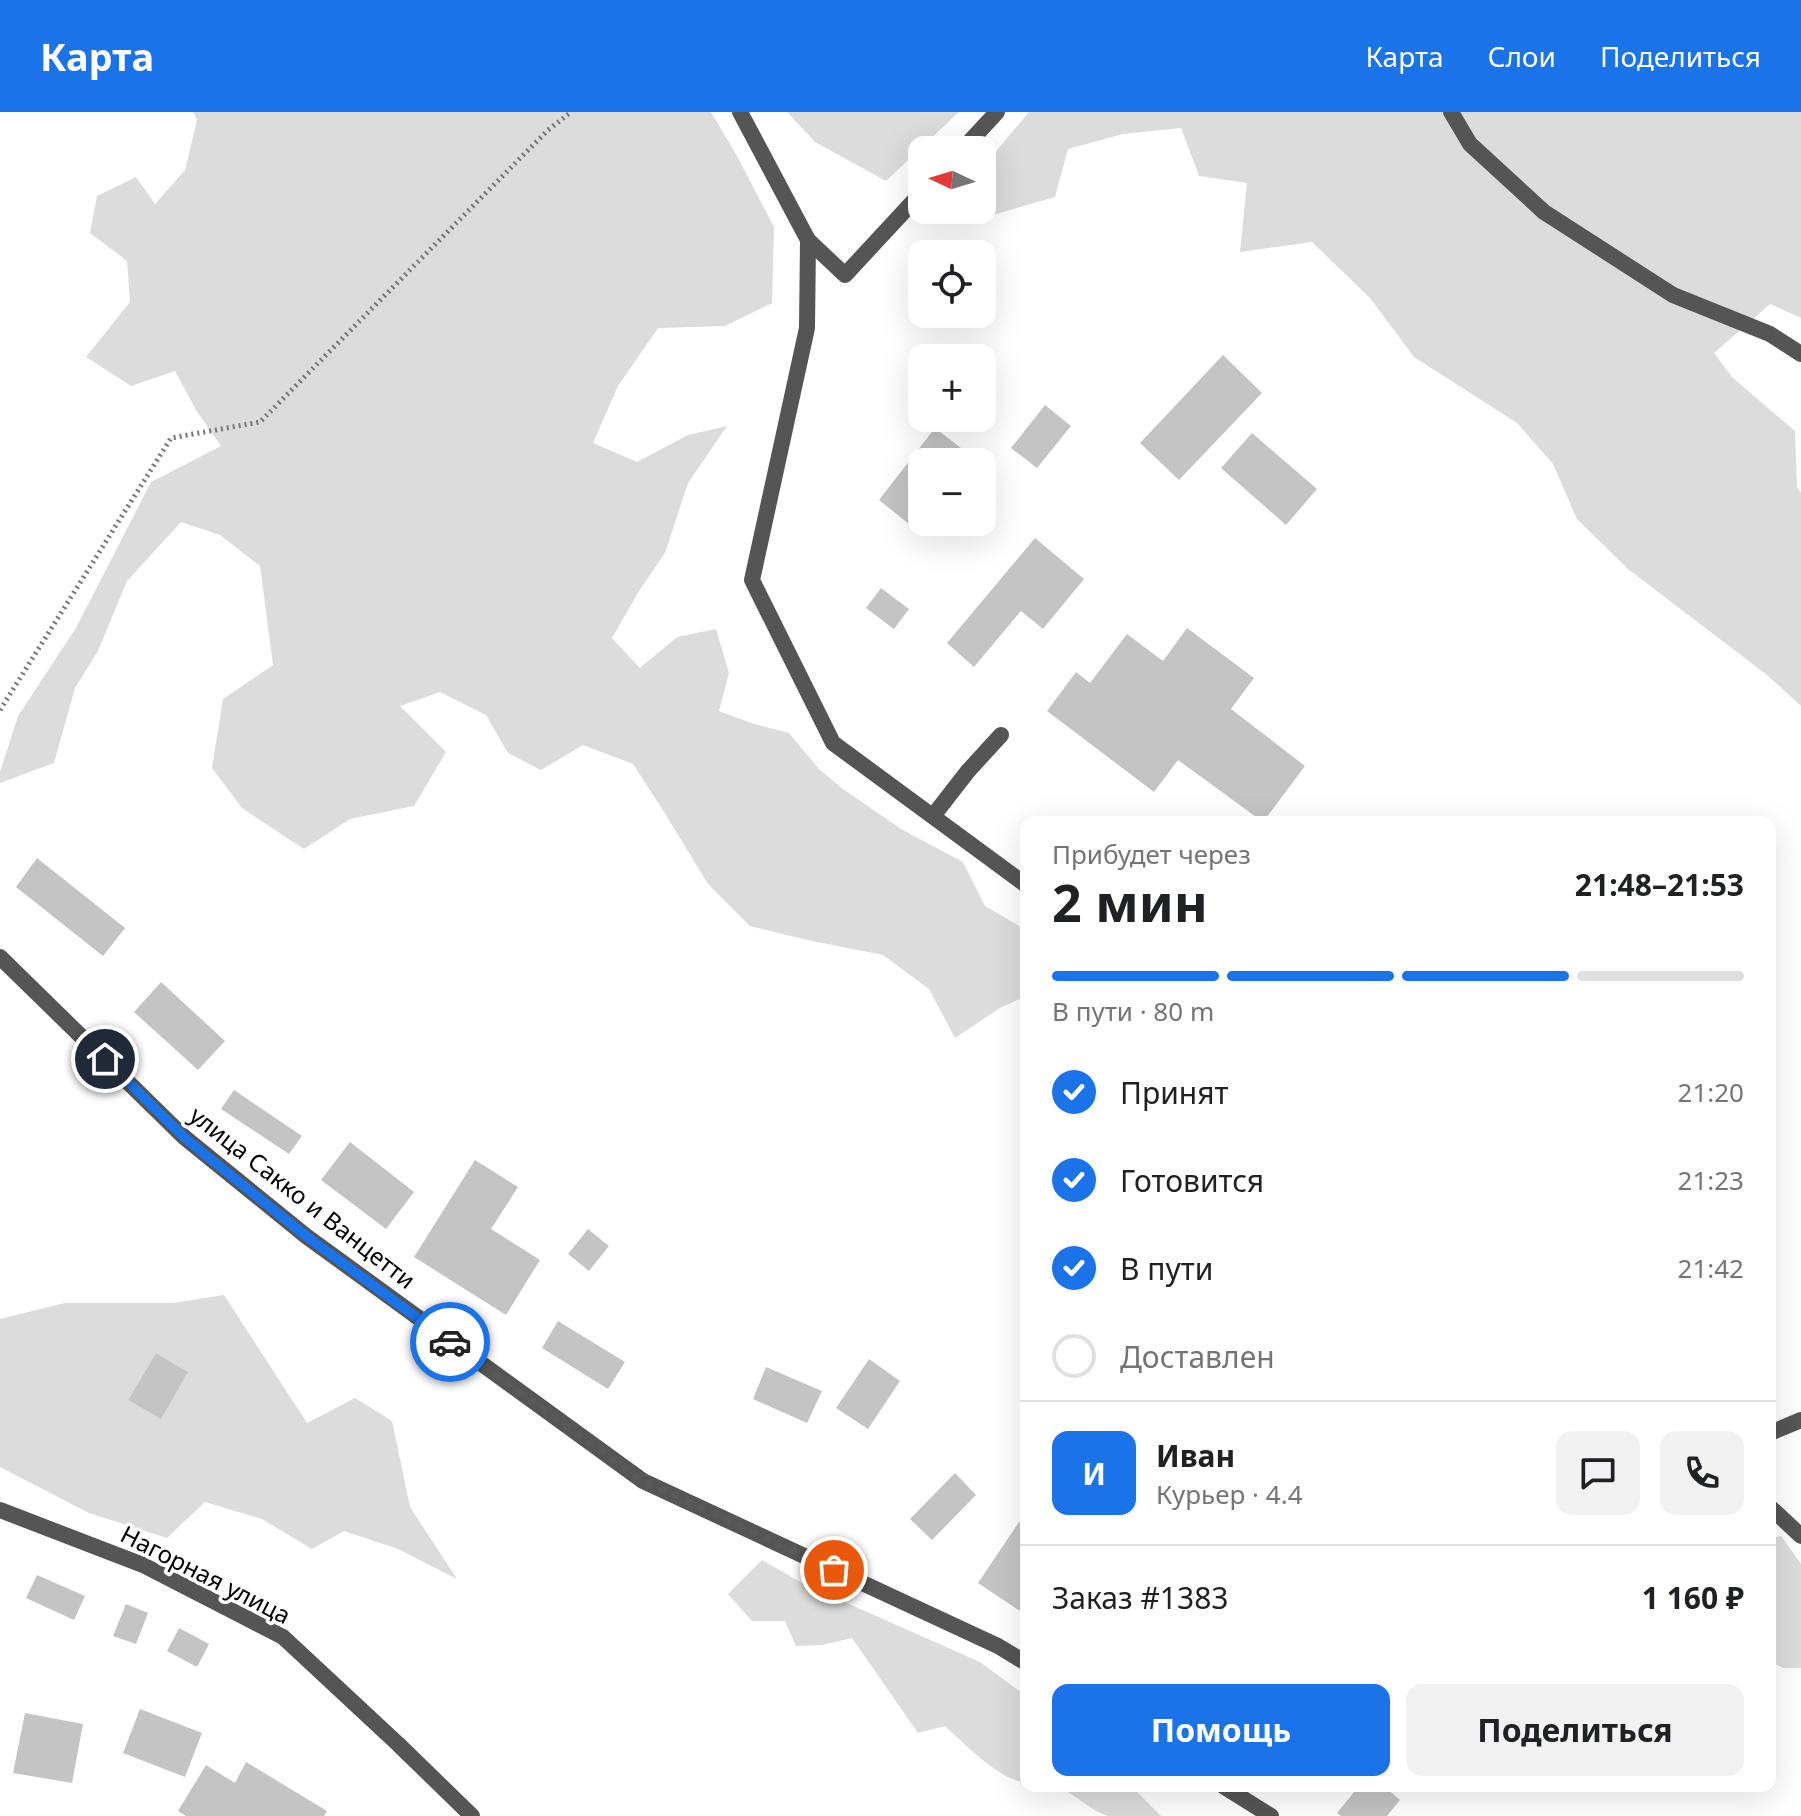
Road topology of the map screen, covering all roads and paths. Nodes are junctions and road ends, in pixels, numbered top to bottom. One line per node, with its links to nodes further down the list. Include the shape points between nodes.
1 (571, 112): 9 (path, via 260,422 171,438)
2 (740, 112): 7 (street)
3 (997, 112): 5 (street)
4 (1451, 112): 8 (street, via 1470,144 1544,212 1673,295 1770,334)
5 (975, 136)
6 (908, 207): 7 (street, via 845,275)
7 (808, 240): 11 (street, via 807,328 752,580 833,743)
8 (1801, 354)
9 (0, 710)
10 (1001, 735): 11 (street)
11 (933, 816): 12 (street)
12 (1020, 881)
13 (0, 957): 19 (street, улица Сакко и Ванцетти, via 208,1157 306,1236 643,1481)
14 (1801, 1420): 15 (street)
15 (1776, 1430)
16 (0, 1510): 21 (street, Нагорная улица, via 143,1565 283,1637)
17 (1776, 1513): 18 (street)
18 (1801, 1536)
19 (1020, 1659)
20 (1233, 1792): 22 (street)
21 (472, 1816)
22 (1271, 1816)

